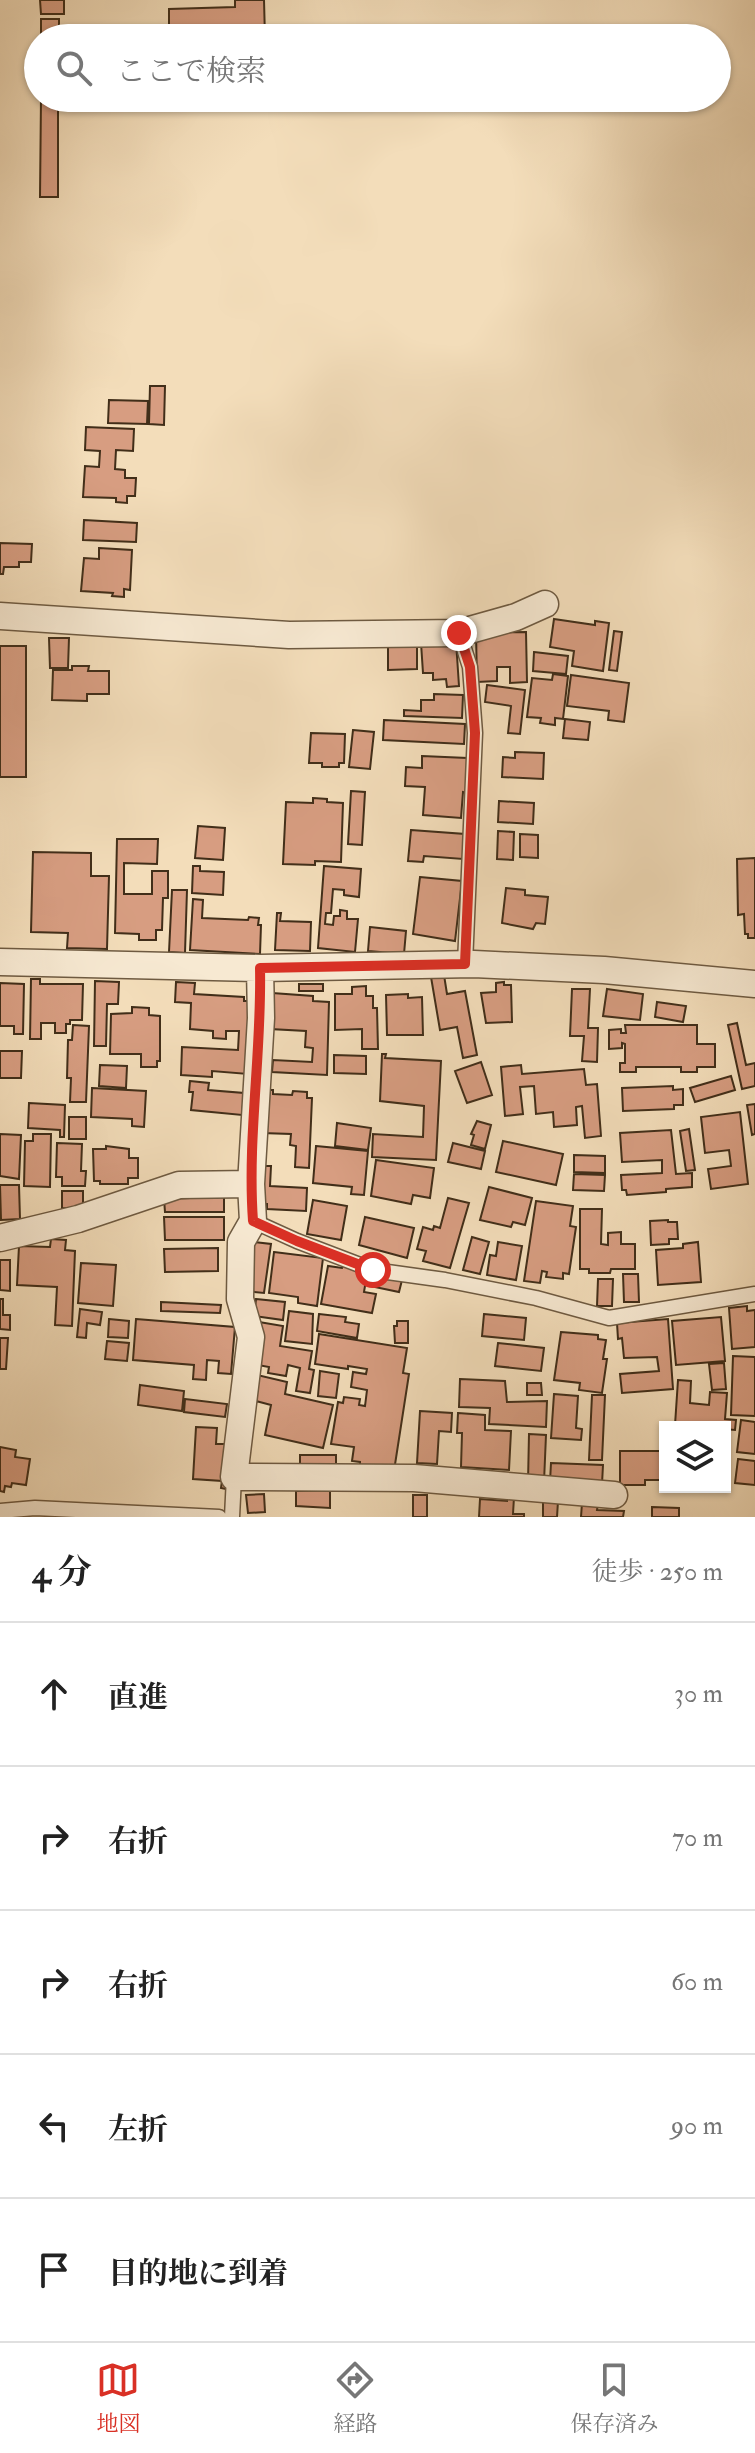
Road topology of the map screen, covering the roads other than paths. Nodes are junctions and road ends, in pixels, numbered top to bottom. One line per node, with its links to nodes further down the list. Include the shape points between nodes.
1 (545, 604): 3 (street)
2 (0, 616): 3 (street, via 289,635)
3 (459, 633): 5 (lane, via 470,667 475,733)
4 (0, 962): 6 (street)
5 (465, 964): 6 (street); 7 (street)
6 (260, 968): 8 (street)
7 (755, 984)
8 (251, 1184): 9 (street); 10 (street, via 179,1185)
9 (253, 1221): 11 (lane, via 373,1270 536,1298 609,1318); 12 (street, via 241,1242 240,1299 251,1337)
10 (0, 1238)
11 (755, 1294)
12 (234, 1477): 13 (street, via 414,1478); 16 (lane)
13 (614, 1495)
14 (0, 1511): 15 (lane)
15 (219, 1517)
16 (232, 1517)

